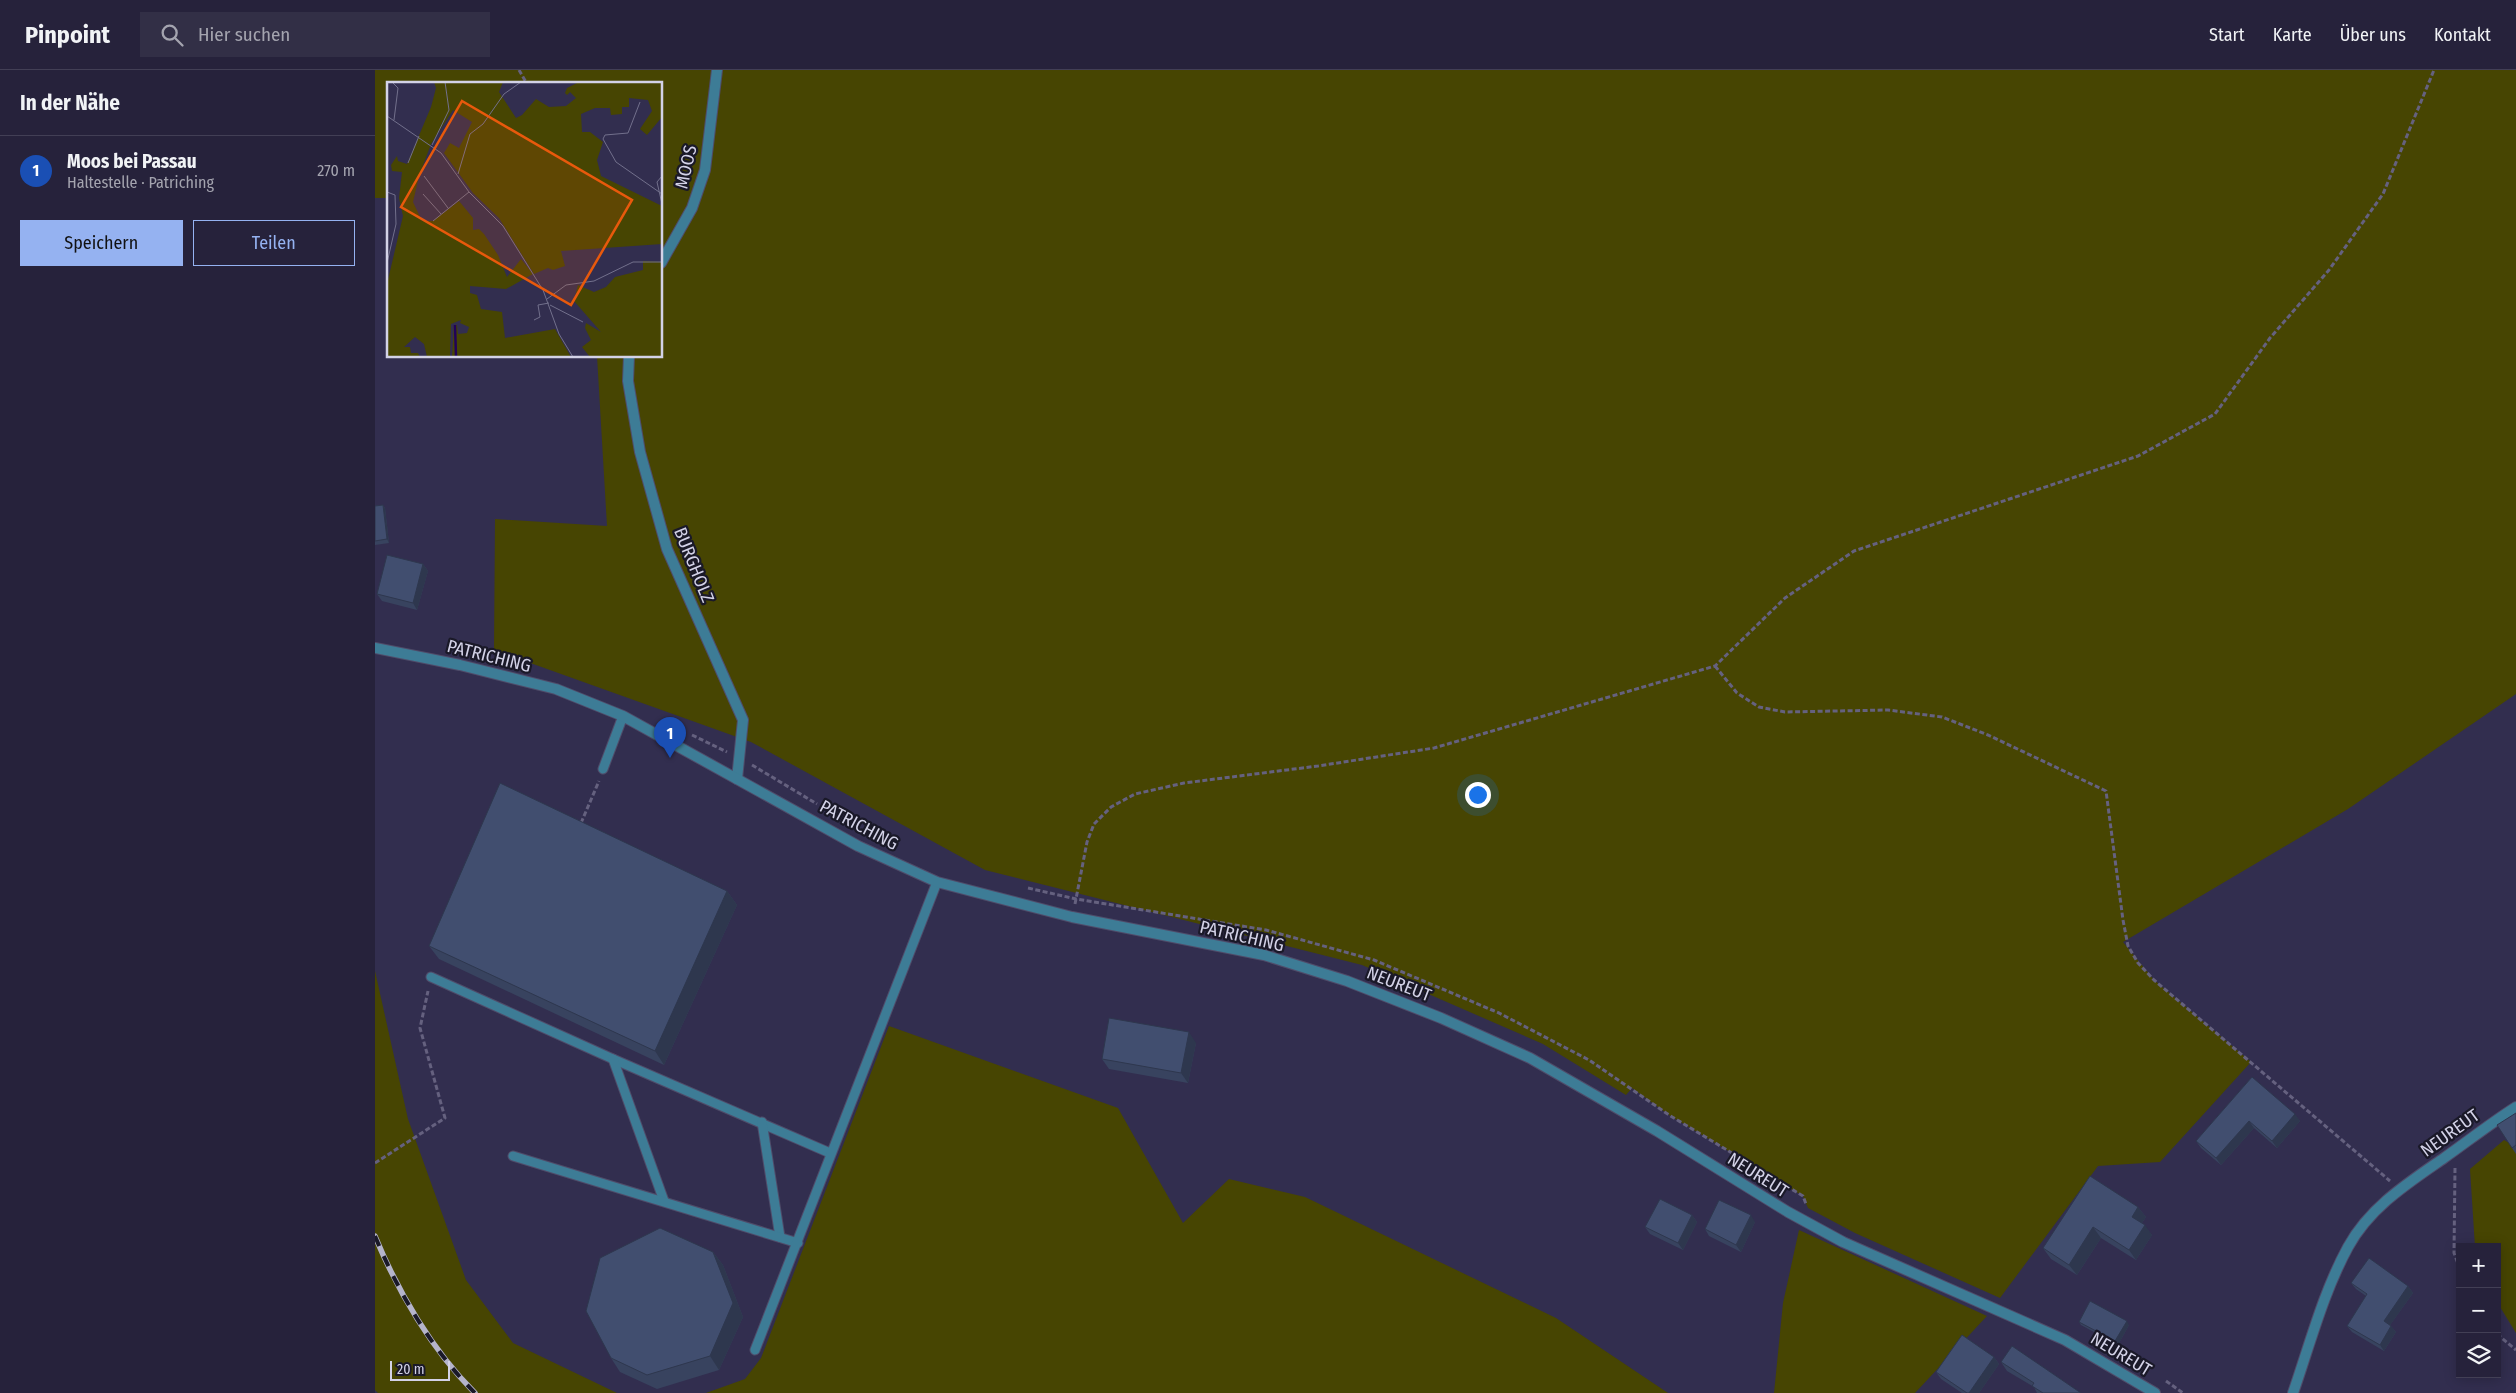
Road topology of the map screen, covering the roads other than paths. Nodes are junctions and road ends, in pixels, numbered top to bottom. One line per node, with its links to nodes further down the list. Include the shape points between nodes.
1 (717, 70): 2 (street, MOOS, via 705,170 692,208)
2 (663, 259)
3 (629, 358): 7 (street, BURGHOLZ, via 628,381 640,452 667,549 743,720)
4 (375, 648): 5 (street, PATRICHING, via 557,689)
5 (623, 716): 6 (lane); 7 (street, PATRICHING)
6 (603, 769)
7 (737, 779): 8 (street, PATRICHING, via 858,846)
8 (937, 882): 10 (street, PATRICHING, via 1072,917 1264,955); 14 (lane)
9 (431, 977): 11 (lane)
10 (1347, 981): 20 (street, NEUREUT, via 1530,1058 1843,1242 2065,1340)
11 (613, 1059): 13 (lane); 16 (lane)
12 (2516, 1107): 21 (street, NEUREUT, via 2379,1206 2348,1246 2317,1319)
13 (762, 1122): 14 (lane); 17 (lane)
14 (830, 1153): 18 (lane)
15 (513, 1156): 16 (lane)
16 (664, 1201): 17 (lane)
17 (779, 1237): 18 (lane)
18 (798, 1243): 19 (lane)
19 (755, 1350)
20 (2155, 1393)
21 (2293, 1393)

